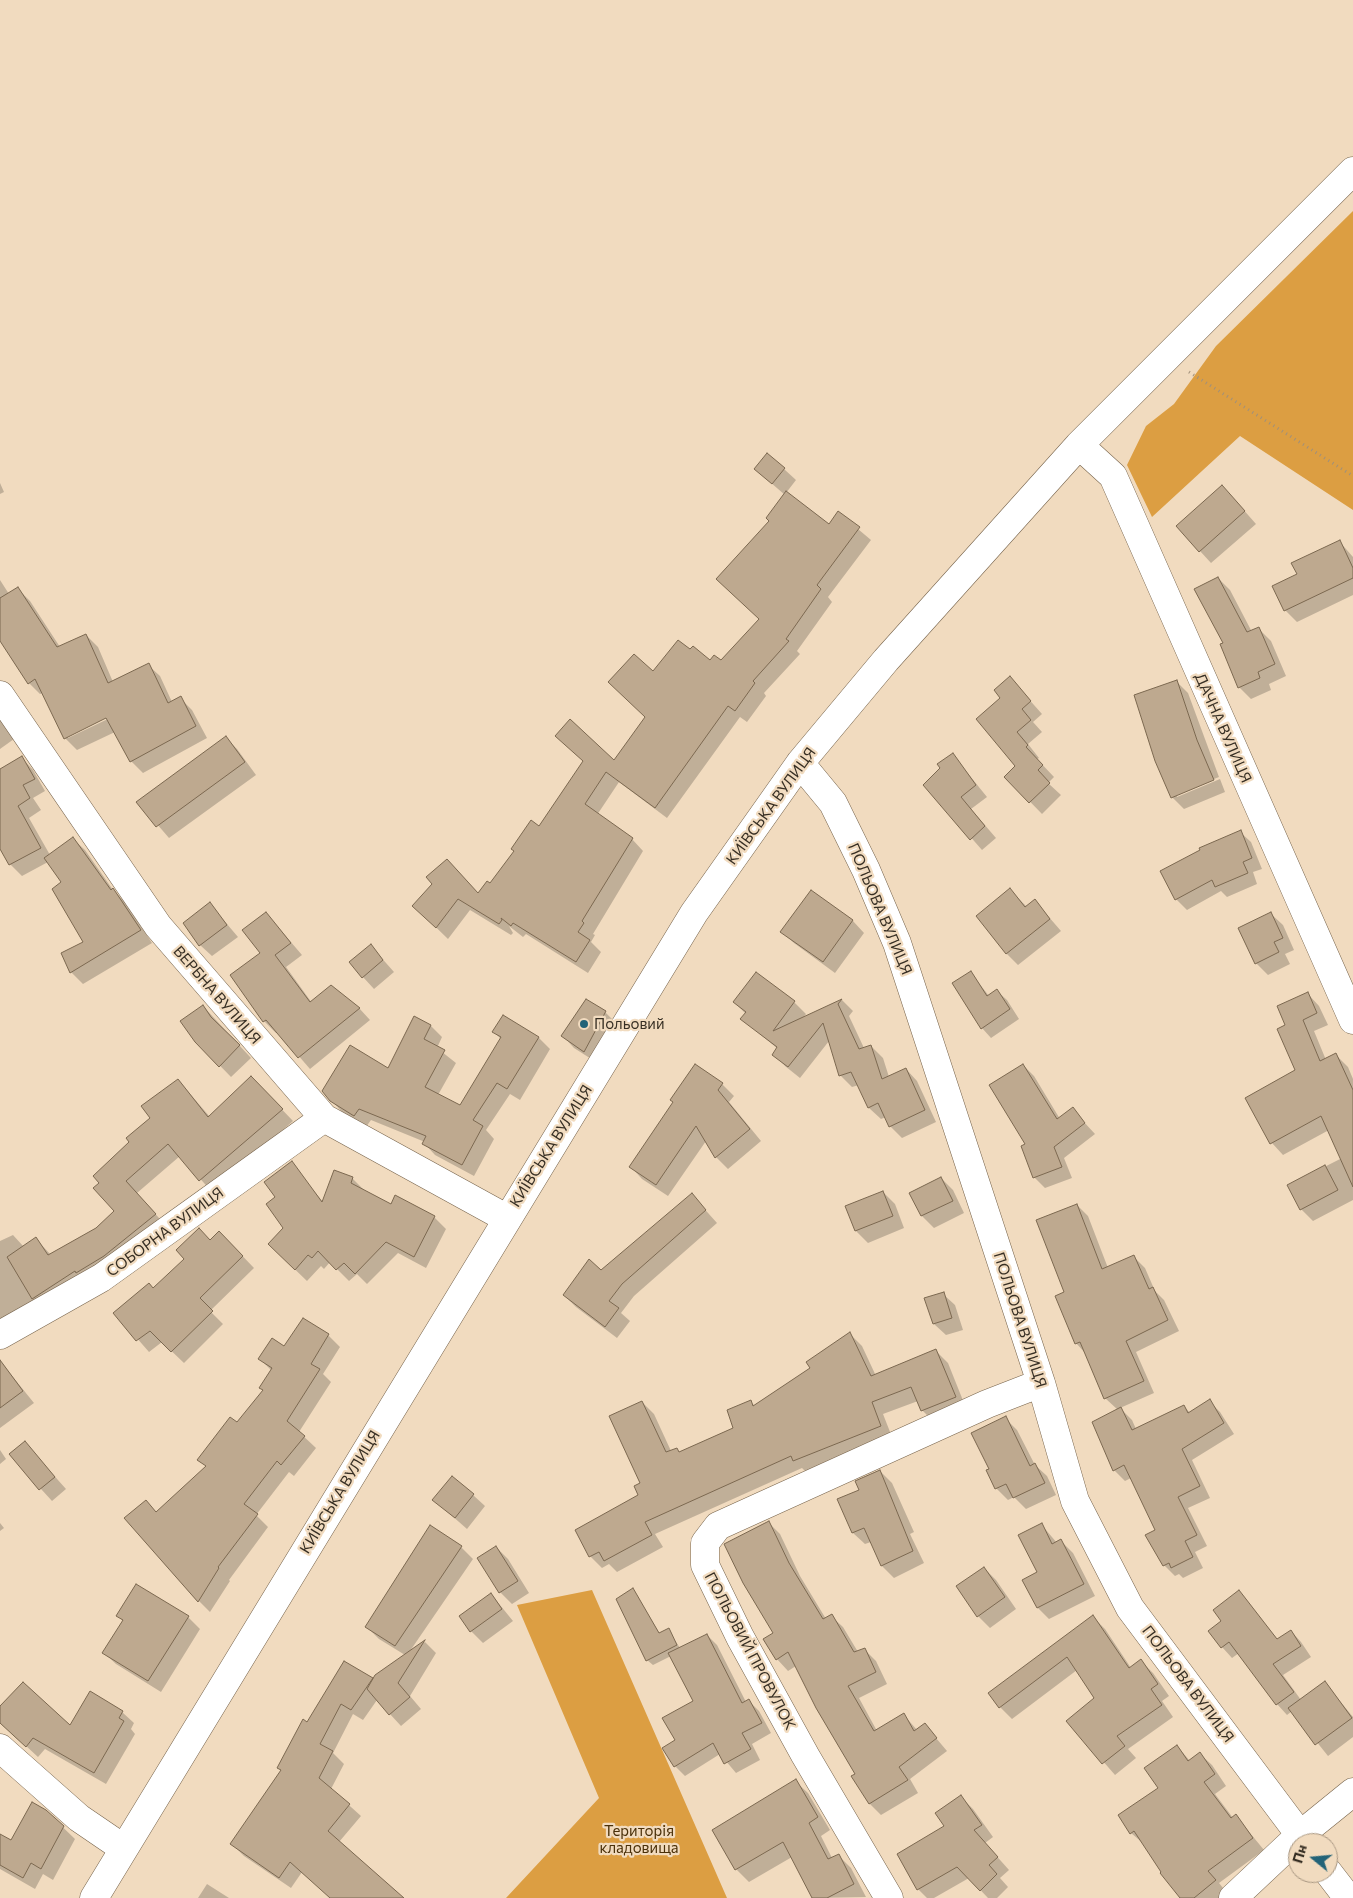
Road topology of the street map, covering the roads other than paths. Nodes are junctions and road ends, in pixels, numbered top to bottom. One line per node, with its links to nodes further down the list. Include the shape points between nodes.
1 (1353, 171): 2 (street, КИЇВСЬКА ВУЛИЦЯ)
2 (1079, 445): 4 (street, КИЇВСЬКА ВУЛИЦЯ, via 886,660); 5 (street, ДАЧНА ВУЛИЦЯ, via 1113,476)
3 (0, 695): 6 (street, ВЕРБНА ВУЛИЦЯ, via 158,926)
4 (800, 763): 7 (street, КИЇВСЬКА ВУЛИЦЯ, via 694,913); 9 (street, ПОЛЬОВА ВУЛИЦЯ, via 833,803 897,943)
5 (1353, 1020)
6 (324, 1118): 7 (street, ВЕРБНА ВУЛИЦЯ); 8 (street, СОБОРНА ВУЛИЦЯ, via 101,1278)
7 (506, 1218): 14 (street, КИЇВСЬКА ВУЛИЦЯ)
8 (0, 1335)
9 (1041, 1383): 12 (street, ПОЛЬОВА ВУЛИЦЯ, via 1076,1501 1130,1608); 18 (street, ПОЛЬОВИЙ ПРОВУЛОК, via 987,1404 718,1526 705,1543 705,1565 740,1637)
10 (0, 1748): 14 (street, via 79,1818)
11 (1353, 1792): 13 (street)
12 (1299, 1833)
13 (1309, 1833)
14 (123, 1848): 17 (street, КИЇВСЬКА ВУЛИЦЯ)
15 (1288, 1851): 19 (street)
16 (1336, 1883): 20 (street)
17 (94, 1898)
18 (889, 1898)
19 (1232, 1898)
20 (1348, 1898)

